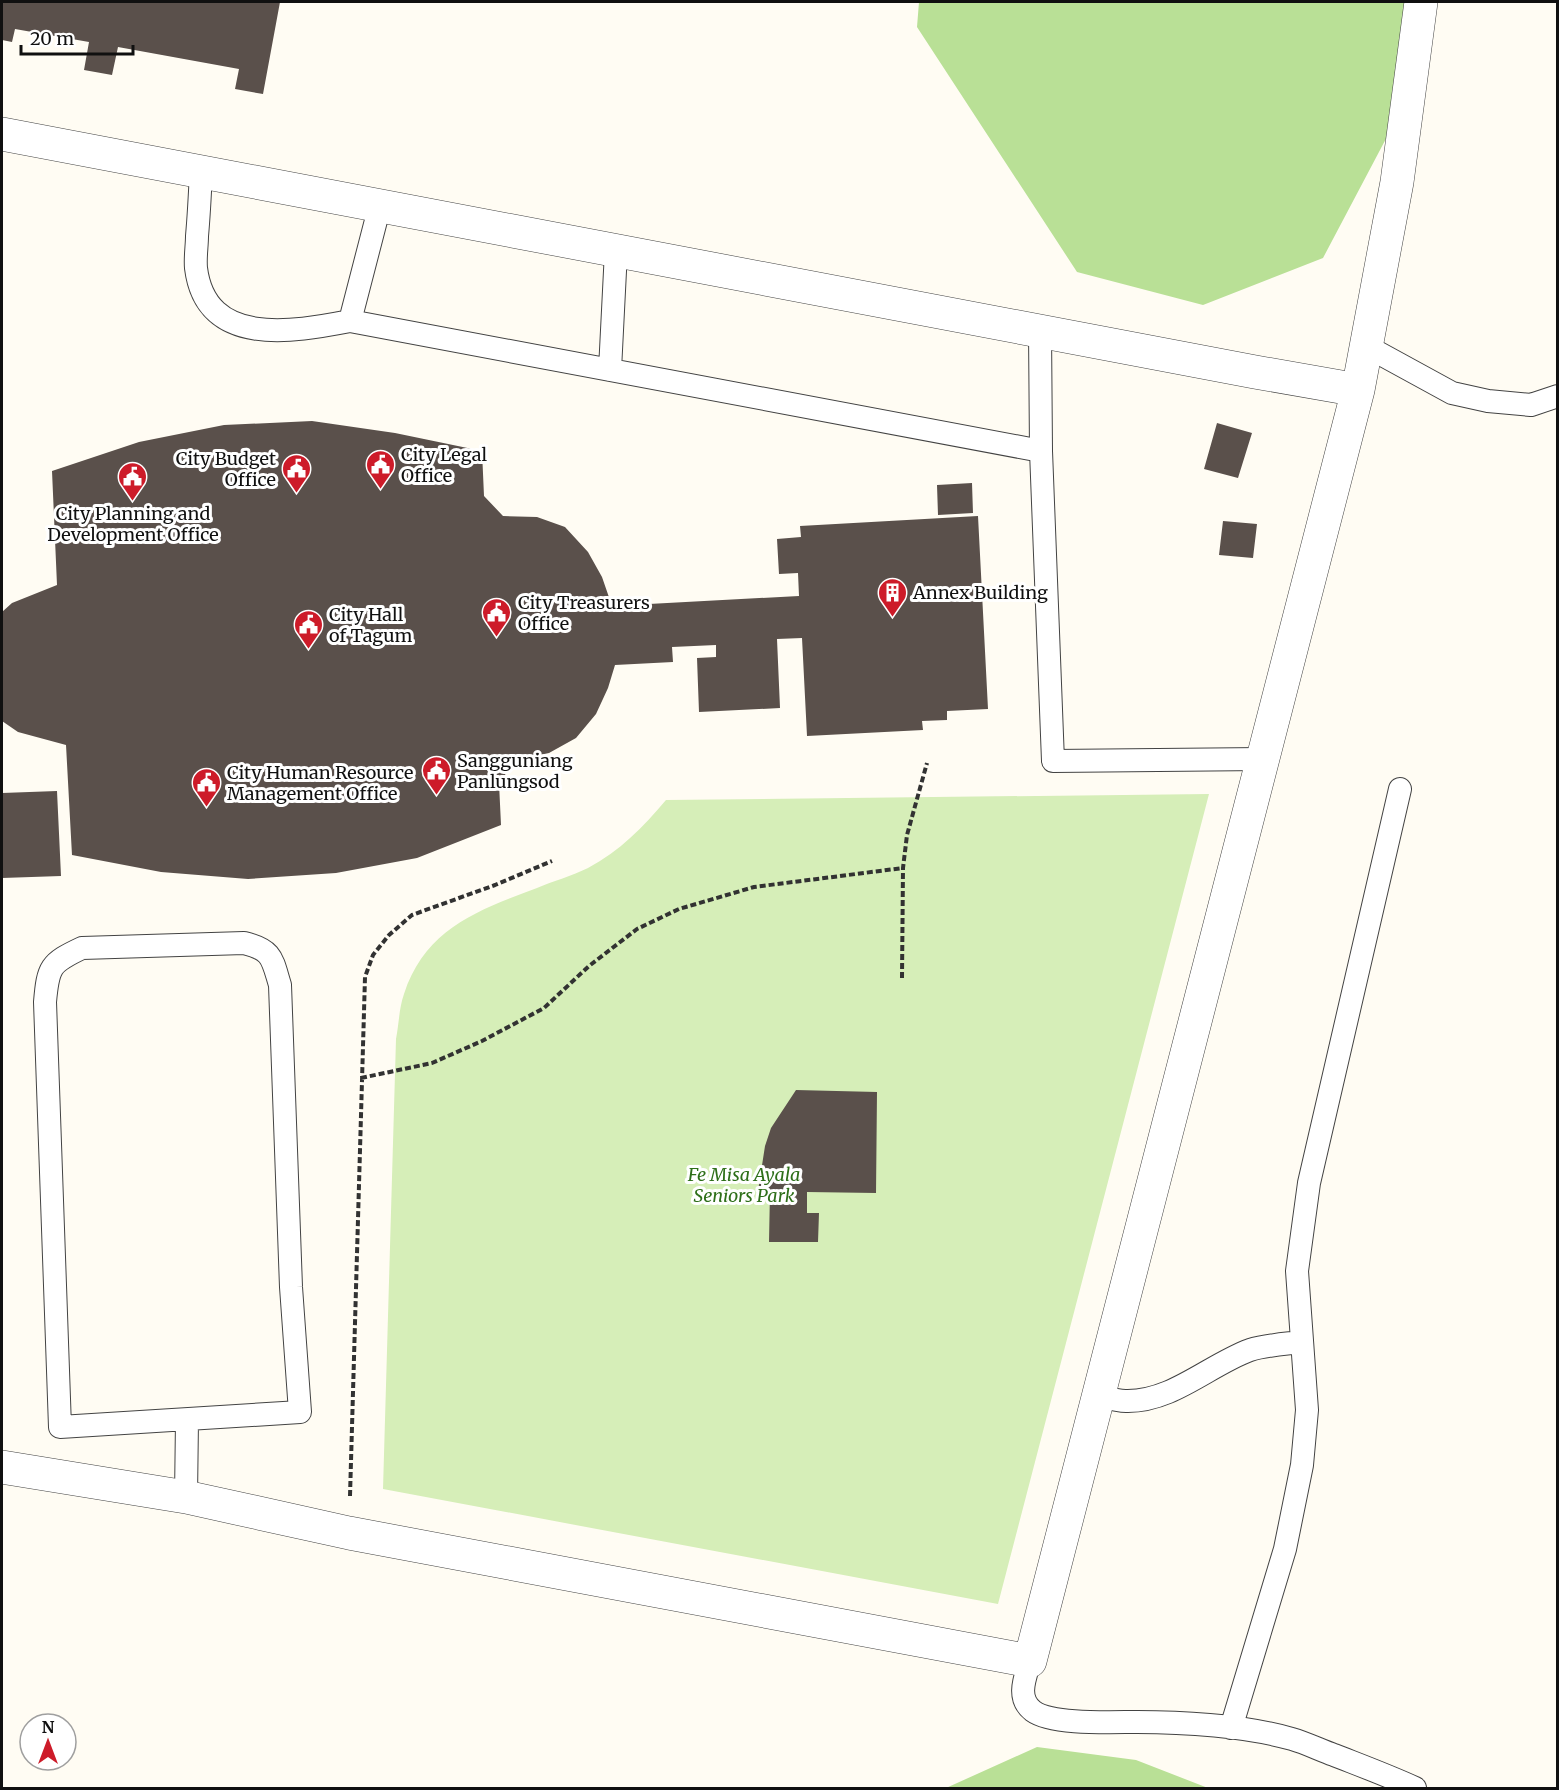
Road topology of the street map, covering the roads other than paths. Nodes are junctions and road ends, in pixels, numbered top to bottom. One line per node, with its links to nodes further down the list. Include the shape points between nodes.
1 (1421, 2): 8 (street, via 1397,182)
2 (2, 135): 3 (street)
3 (201, 171): 4 (street); 6 (lane, via 196,266 201,291 212,308 243,327 272,331)
4 (380, 205): 5 (street); 6 (lane)
5 (616, 251): 7 (street); 9 (lane)
6 (350, 321): 9 (lane)
7 (1040, 331): 10 (street); 12 (lane)
8 (1366, 346): 10 (street); 11 (lane, via 1452,393 1531,405)
9 (610, 370): 12 (lane)
10 (1358, 390): 13 (street)
11 (1557, 396)
12 (1041, 451): 13 (lane, via 1053,761)
13 (1263, 759): 16 (street)
14 (1400, 789): 15 (lane, via 1309,1183 1298,1271)
15 (1301, 1342): 16 (lane, via 1253,1349 1171,1391 1147,1399 1126,1401); 21 (lane, via 1307,1410 1302,1465 1285,1549)
16 (1099, 1396): 20 (street)
17 (187, 1420): 17 (lane, via 300,1412 291,1287 280,985 273,962 262,948 244,943 82,948 62,957 48,975 45,1002 60,1427); 19 (lane)
18 (2, 1467): 19 (street)
19 (186, 1497): 20 (street, via 349,1533)
20 (1030, 1660): 21 (lane, via 1022,1689 1024,1702 1034,1712 1053,1719)
21 (1231, 1728): 22 (lane, via 1292,1739)
22 (1415, 1788)

